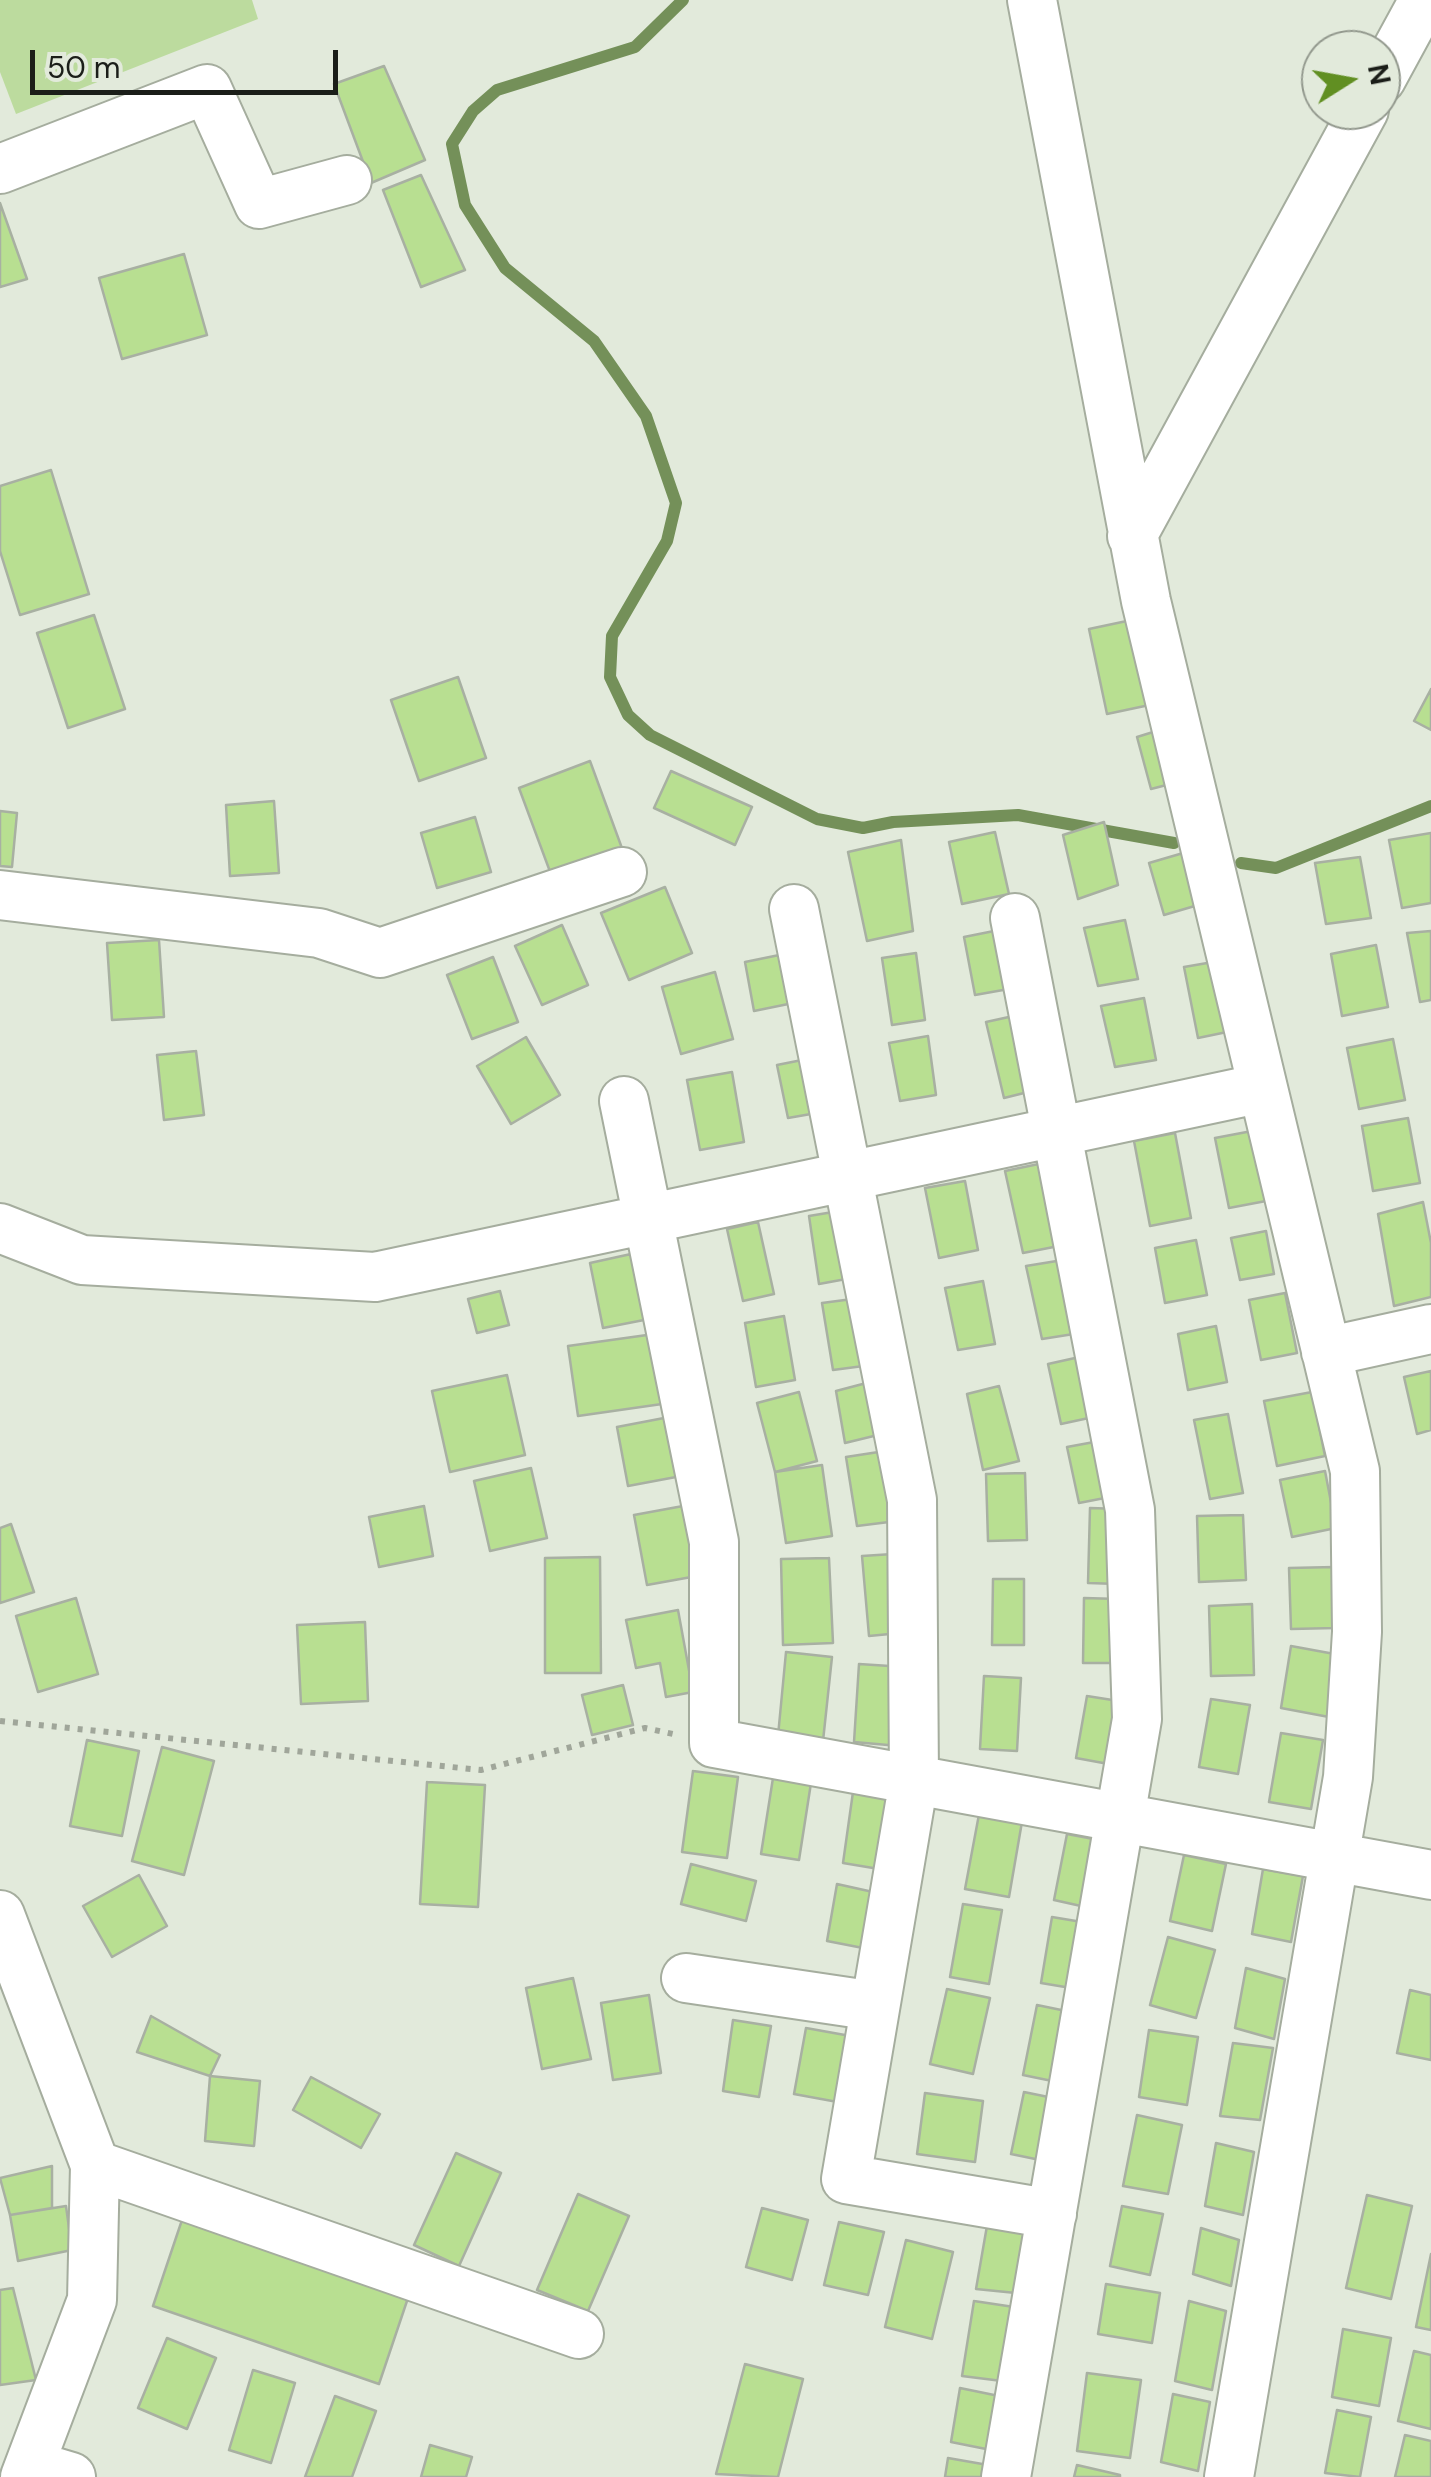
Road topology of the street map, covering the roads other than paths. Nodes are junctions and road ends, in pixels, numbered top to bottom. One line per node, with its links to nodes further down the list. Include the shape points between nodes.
1 (1032, 0): 7 (street)
2 (1424, 0): 3 (street)
3 (1401, 42)
4 (1353, 130): 7 (street)
5 (0, 170): 6 (street, via 207,89 259,204)
6 (347, 180)
7 (1132, 536): 12 (street)
8 (622, 872): 9 (street, via 380,953 319,933)
9 (0, 895)
10 (794, 909): 15 (street)
11 (1015, 918): 14 (street)
12 (1262, 1088): 14 (street); 19 (street)
13 (624, 1101): 16 (street)
14 (1057, 1132): 15 (street); 21 (street, via 1130,1510 1137,1718)
15 (848, 1176): 16 (street); 20 (street, via 912,1500)
16 (650, 1218): 17 (street, via 375,1277 82,1260); 20 (street, via 714,1542 714,1743)
17 (0, 1228)
18 (1431, 1329): 19 (street)
19 (1326, 1352): 22 (street, via 1355,1472 1357,1632 1348,1777)
20 (914, 1780): 21 (street); 26 (street)
21 (1120, 1818): 22 (street); 28 (street)
22 (1334, 1858): 23 (street); 32 (street)
23 (1431, 1875)
24 (0, 1914): 27 (street)
25 (686, 1978): 26 (street)
26 (876, 2006): 28 (street, via 846,2180)
27 (95, 2165): 29 (street); 30 (street, via 92,2300)
28 (1052, 2214): 31 (street)
29 (579, 2334)
30 (42, 2473)
31 (1006, 2477)
32 (1229, 2477)

